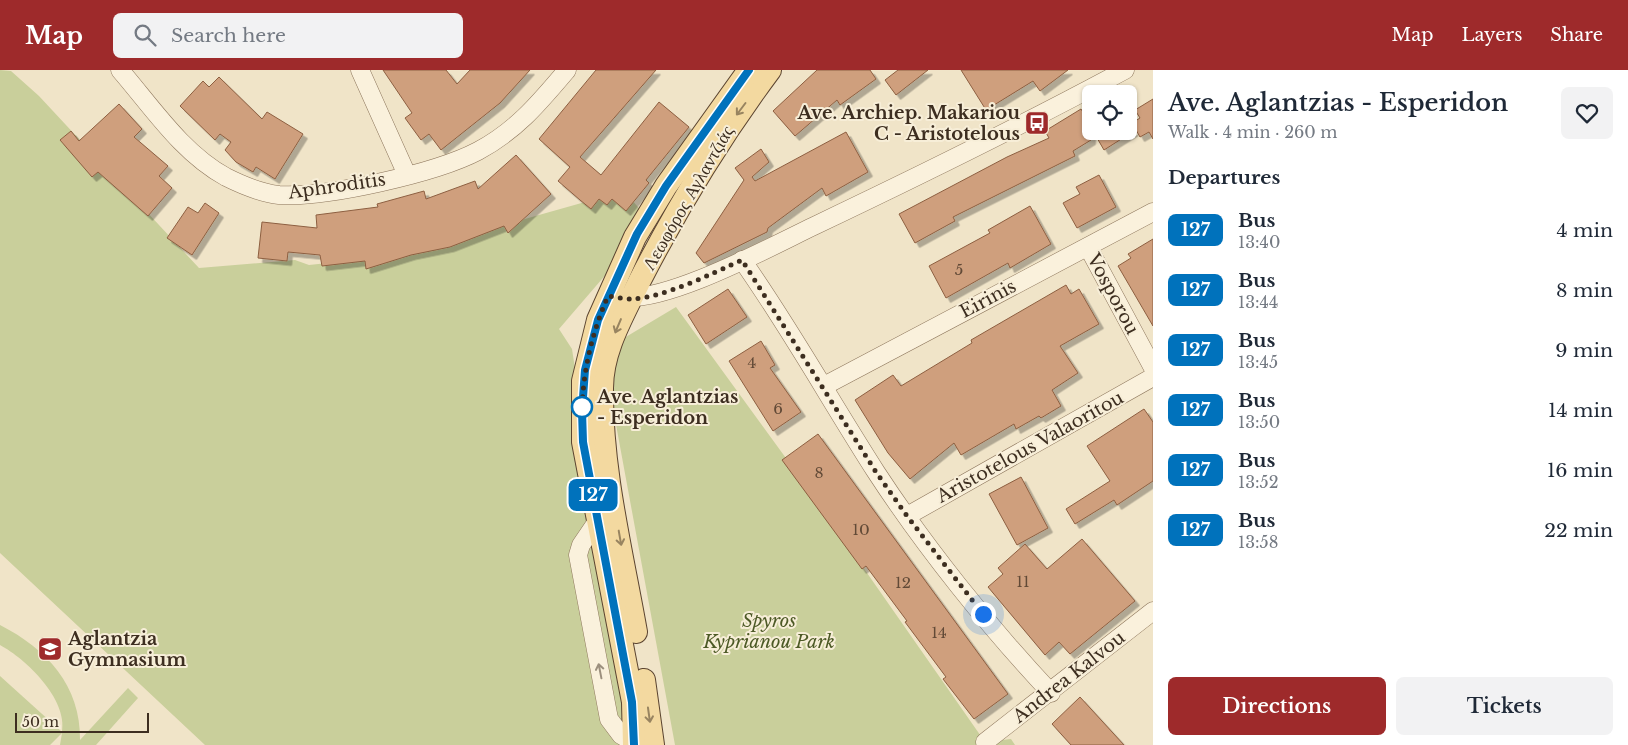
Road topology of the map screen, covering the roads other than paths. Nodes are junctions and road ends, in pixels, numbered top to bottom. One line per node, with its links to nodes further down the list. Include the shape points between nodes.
1 (120, 70): 7 (street, Aphroditis, via 190,150 214,170 255,190 278,194 329,191)
2 (360, 70): 7 (street)
3 (567, 70): 7 (street, Aphroditis, via 530,114 506,133 478,151)
4 (749, 70): 11 (main road, Λεωφόρος Αγλαντζιάς, via 650,211)
5 (770, 70): 12 (main road, Λεωφόρος Αγλαντζιάς, one-way to 12, via 735,116 698,175)
6 (1125, 70): 10 (street, via 1009,132)
7 (407, 175)
8 (1153, 212): 9 (street, Eirinis)
9 (1088, 247): 13 (street, Vosporou); 15 (street, Eirinis)
10 (742, 260): 12 (street, via 677,288); 15 (street)
11 (608, 296): 12 (street); 20 (main road, Λεωφόρος Αγλαντζιάς, one-way to 11, via 583,442 583,380 598,320)
12 (631, 299): 20 (main road, Λεωφόρος Αγλαντζιάς, one-way to 20, via 606,356 602,388)
13 (1153, 368)
14 (1153, 377): 16 (street, Aristotelous Valaoritou)
15 (824, 386): 16 (street)
16 (907, 516): 18 (street)
17 (1153, 611): 18 (street, Andrea Kalvou)
18 (1050, 693): 19 (street, Andrea Kalvou)
19 (986, 742)
20 (640, 744)

